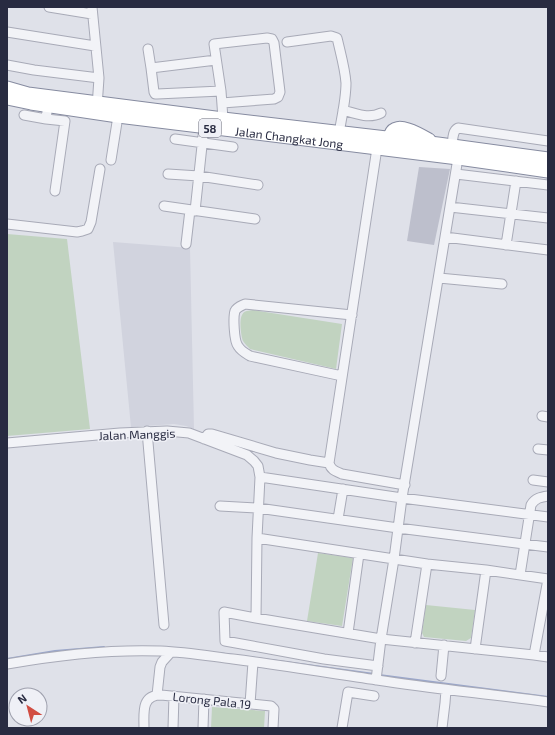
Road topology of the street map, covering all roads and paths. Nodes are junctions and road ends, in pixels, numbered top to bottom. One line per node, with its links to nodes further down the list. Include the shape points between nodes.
1 (49, 7): 2 (street)
2 (92, 10): 5 (street)
3 (7, 32): 5 (street)
4 (287, 42): 17 (street, via 331,36 336,38 346,81)
5 (95, 46): 10 (street)
6 (148, 50): 9 (street)
7 (216, 60): 9 (street); 12 (street); 14 (street, via 214,44 267,38 272,39 274,43 280,92 278,97)
8 (7, 65): 10 (street)
9 (151, 68): 12 (street, via 155,94)
10 (99, 78): 16 (street)
11 (7, 88): 16 (highway, Jalan Changkat Jong / 58)
12 (221, 91): 14 (street)
13 (7, 98): 15 (highway, Jalan Changkat Jong / 58)
14 (222, 103): 22 (street)
15 (48, 105): 16 (highway, Jalan Changkat Jong / 58); 21 (street)
16 (96, 108): 20 (highway, Jalan Changkat Jong / 58); 22 (highway, Jalan Changkat Jong / 58)
17 (343, 110): 18 (street, via 367,116); 24 (street)
18 (381, 113)
19 (24, 115): 21 (street)
20 (118, 116): 23 (highway, Jalan Changkat Jong / 58); 36 (street)
21 (46, 118): 46 (street, via 65,121)
22 (223, 119): 24 (highway, Jalan Changkat Jong / 58)
23 (204, 127): 28 (street); 31 (highway, Jalan Changkat Jong / 58)
24 (339, 133): 26 (highway, Jalan Changkat Jong / 58)
25 (175, 139): 28 (street)
26 (391, 139): 29 (highway, via 392,131 401,128 438,144); 32 (highway, via 393,144)
27 (548, 141): 29 (street, via 458,128 454,132)
28 (203, 143): 30 (street); 42 (street)
29 (452, 146): 33 (highway)
30 (233, 147)
31 (377, 148): 32 (highway, Jalan Changkat Jong / 58); 60 (street)
32 (414, 153): 34 (highway, Jalan Changkat Jong / 58)
33 (526, 156): 35 (highway); 37 (highway)
34 (458, 158): 39 (highway, Jalan Changkat Jong / 58); 41 (street)
35 (548, 159)
36 (111, 160)
37 (548, 166)
38 (100, 169): 53 (street, via 88,229 77,232)
39 (548, 171)
40 (168, 174): 42 (street)
41 (456, 174): 43 (street); 48 (street)
42 (199, 176): 44 (street); 49 (street)
43 (516, 182): 45 (street); 50 (street)
44 (258, 185)
45 (548, 185)
46 (55, 191)
47 (164, 206): 49 (street)
48 (450, 207): 50 (street); 54 (street)
49 (192, 210): 52 (street); 55 (street)
50 (511, 213): 51 (street); 56 (street)
51 (548, 218)
52 (255, 219)
53 (7, 224)
54 (445, 237): 56 (street); 58 (street)
55 (186, 244)
56 (506, 245): 57 (street)
57 (548, 250)
58 (439, 278): 59 (street); 71 (street)
59 (502, 284)
60 (352, 315): 61 (street); 61 (street, via 245,304 238,307 235,312 234,339 242,352 250,356)
61 (342, 376): 67 (street)
62 (147, 431): 63 (street, Jalan Manggis, via 179,432); 64 (street, Jalan Manggis); 91 (street)
63 (204, 439): 67 (street, via 208,434 212,434 276,453); 68 (street, Jalan Manggis, via 247,455 258,466)
64 (7, 443)
65 (538, 449): 66 (street)
66 (548, 450)
67 (329, 463): 71 (street, via 330,467 342,474)
68 (260, 477): 72 (street); 76 (street)
69 (533, 480): 70 (street)
70 (548, 482)
71 (404, 484): 74 (street)
72 (343, 489): 74 (street); 79 (street)
73 (548, 496): 77 (street, via 533,502)
74 (402, 498): 77 (street); 80 (street)
75 (220, 506): 76 (street)
76 (258, 508): 79 (street); 81 (street)
77 (529, 514): 78 (street); 82 (street)
78 (548, 517)
79 (338, 519): 80 (street)
80 (398, 528): 82 (street); 85 (street)
81 (257, 538): 84 (street); 90 (street)
82 (525, 544): 83 (street); 88 (street)
83 (548, 547)
84 (359, 554): 85 (street); 92 (street)
85 (394, 558): 86 (street); 93 (street)
86 (427, 564): 87 (street); 94 (street)
87 (486, 570): 88 (street); 96 (street)
88 (520, 575): 89 (street)
89 (548, 579): 98 (street)
90 (256, 618): 92 (street); 102 (street, via 224,612 225,641)
91 (164, 625)
92 (348, 633): 93 (street)
93 (381, 638): 94 (street); 102 (street)
94 (415, 642): 95 (street)
95 (444, 646): 96 (street); 103 (street)
96 (475, 649): 98 (street)
97 (171, 652): 100 (street); 101 (street, via 103,652); 106 (street, via 160,667)
98 (534, 655): 99 (street)
99 (548, 657)
100 (253, 662): 104 (street); 111 (street)
101 (7, 664)
102 (377, 667): 104 (street)
103 (440, 676)
104 (376, 679): 105 (street)
105 (446, 690): 110 (street); 117 (street)
106 (157, 695): 107 (street, Lorong Pala 19); 112 (street, Lorong Pala 19, via 148,700)
107 (174, 696): 109 (street, Lorong Pala 19); 113 (street)
108 (374, 696): 116 (street, via 348,692)
109 (204, 699): 111 (street, Lorong Pala 19); 114 (street)
110 (548, 702)
111 (250, 704): 115 (street, Lorong Pala 19, via 271,706 274,709)
112 (144, 728)
113 (173, 728)
114 (203, 728)
115 (274, 728)
116 (342, 728)
117 (442, 728)

